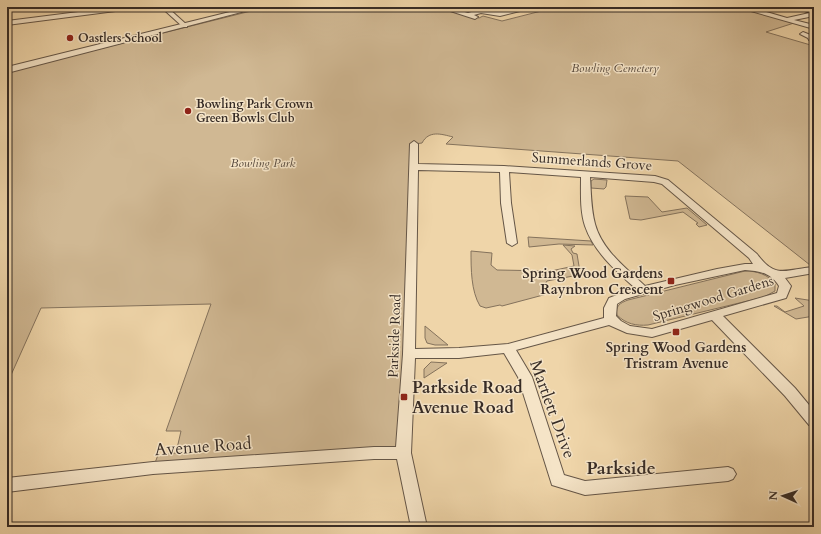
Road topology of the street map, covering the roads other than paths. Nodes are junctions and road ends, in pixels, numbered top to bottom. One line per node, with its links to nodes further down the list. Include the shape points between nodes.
1 (131, 7): 16 (street)
2 (164, 7): 17 (street)
3 (258, 7): 17 (street)
4 (441, 7): 13 (street)
5 (532, 7): 13 (street, via 500,14 481,11)
6 (538, 7): 10 (street)
7 (801, 7): 12 (highway)
8 (811, 7): 9 (highway)
9 (814, 8)
10 (545, 9)
11 (753, 10): 15 (street)
12 (814, 13): 15 (street)
13 (468, 15): 14 (street)
14 (480, 18)
15 (787, 20): 18 (street)
16 (7, 23)
17 (185, 26): 21 (street)
18 (814, 27)
19 (803, 34): 20 (street)
20 (812, 37)
21 (7, 70)
22 (414, 144): 23 (street, Parkside Road)
23 (413, 167): 24 (street, Summerlands Grove); 34 (street, Parkside Road)
24 (504, 169): 25 (street, Summerlands Grove); 26 (street)
25 (585, 175): 27 (street, Summerlands Grove, via 655,179 665,182 753,256); 30 (street, via 590,225 599,242 620,268)
26 (512, 243)
27 (761, 267): 29 (street, Springwood Gardens); 30 (street, Springwood Gardens, via 746,267)
28 (814, 270): 29 (street)
29 (779, 276): 31 (street, Springwood Gardens, via 785,286 782,294)
30 (643, 290): 32 (street, Springwood Gardens, via 614,301 610,306)
31 (714, 316): 32 (street, Springwood Gardens, via 652,333 639,332); 35 (street, via 790,392)
32 (611, 320): 33 (street)
33 (508, 348): 34 (street, via 459,353); 37 (street, Martlett Drive, via 525,377 558,480 585,488)
34 (409, 354): 36 (street, Parkside Road)
35 (814, 421)
36 (403, 453): 38 (street, Avenue Road, via 153,468); 39 (street, Parkside Road)
37 (728, 474)
38 (7, 485)
39 (419, 527)

